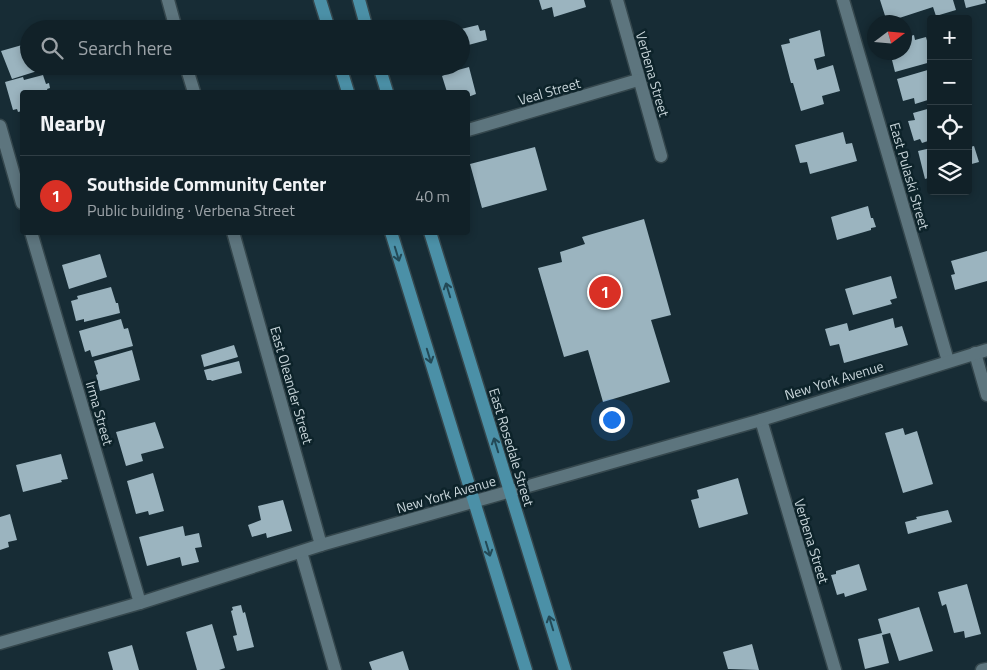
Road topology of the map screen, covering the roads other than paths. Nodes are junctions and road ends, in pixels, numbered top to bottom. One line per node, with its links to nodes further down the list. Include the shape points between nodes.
1 (168, 0): 6 (street)
2 (320, 0): 7 (main road)
3 (359, 0): 8 (main road)
4 (617, 0): 12 (street, Verbena Street)
5 (843, 0): 25 (street, East Pulaski Street)
6 (174, 20)
7 (326, 20)
8 (365, 20)
9 (189, 75): 13 (street)
10 (343, 75): 14 (main road)
11 (382, 75): 15 (main road)
12 (638, 80): 17 (street, Veal Street); 18 (street, Verbena Street)
13 (193, 90)
14 (347, 90)
15 (386, 90)
16 (0, 126): 19 (street)
17 (470, 129)
18 (660, 156)
19 (20, 196)
20 (32, 235): 32 (street, Irma Street)
21 (234, 235): 30 (street, East Oleander Street)
22 (392, 235): 29 (main road, one-way to 29)
23 (431, 235): 28 (main road, East Rosedale Street, one-way to 23)
24 (981, 352): 25 (street, New York Avenue); 26 (street)
25 (948, 361): 27 (street, New York Avenue)
26 (987, 395)
27 (761, 420): 28 (street, New York Avenue); 38 (street, Verbena Street)
28 (511, 492): 29 (street, New York Avenue); 37 (main road, East Rosedale Street, one-way to 28)
29 (474, 502): 30 (street, New York Avenue); 36 (main road, one-way to 36)
30 (321, 545): 31 (street, New York Avenue)
31 (301, 552): 32 (street, New York Avenue); 35 (street)
32 (140, 602): 33 (street, New York Avenue)
33 (0, 643)
34 (987, 669): 39 (street)
35 (335, 670)
36 (526, 670)
37 (565, 670)
38 (835, 670)
39 (982, 670)

